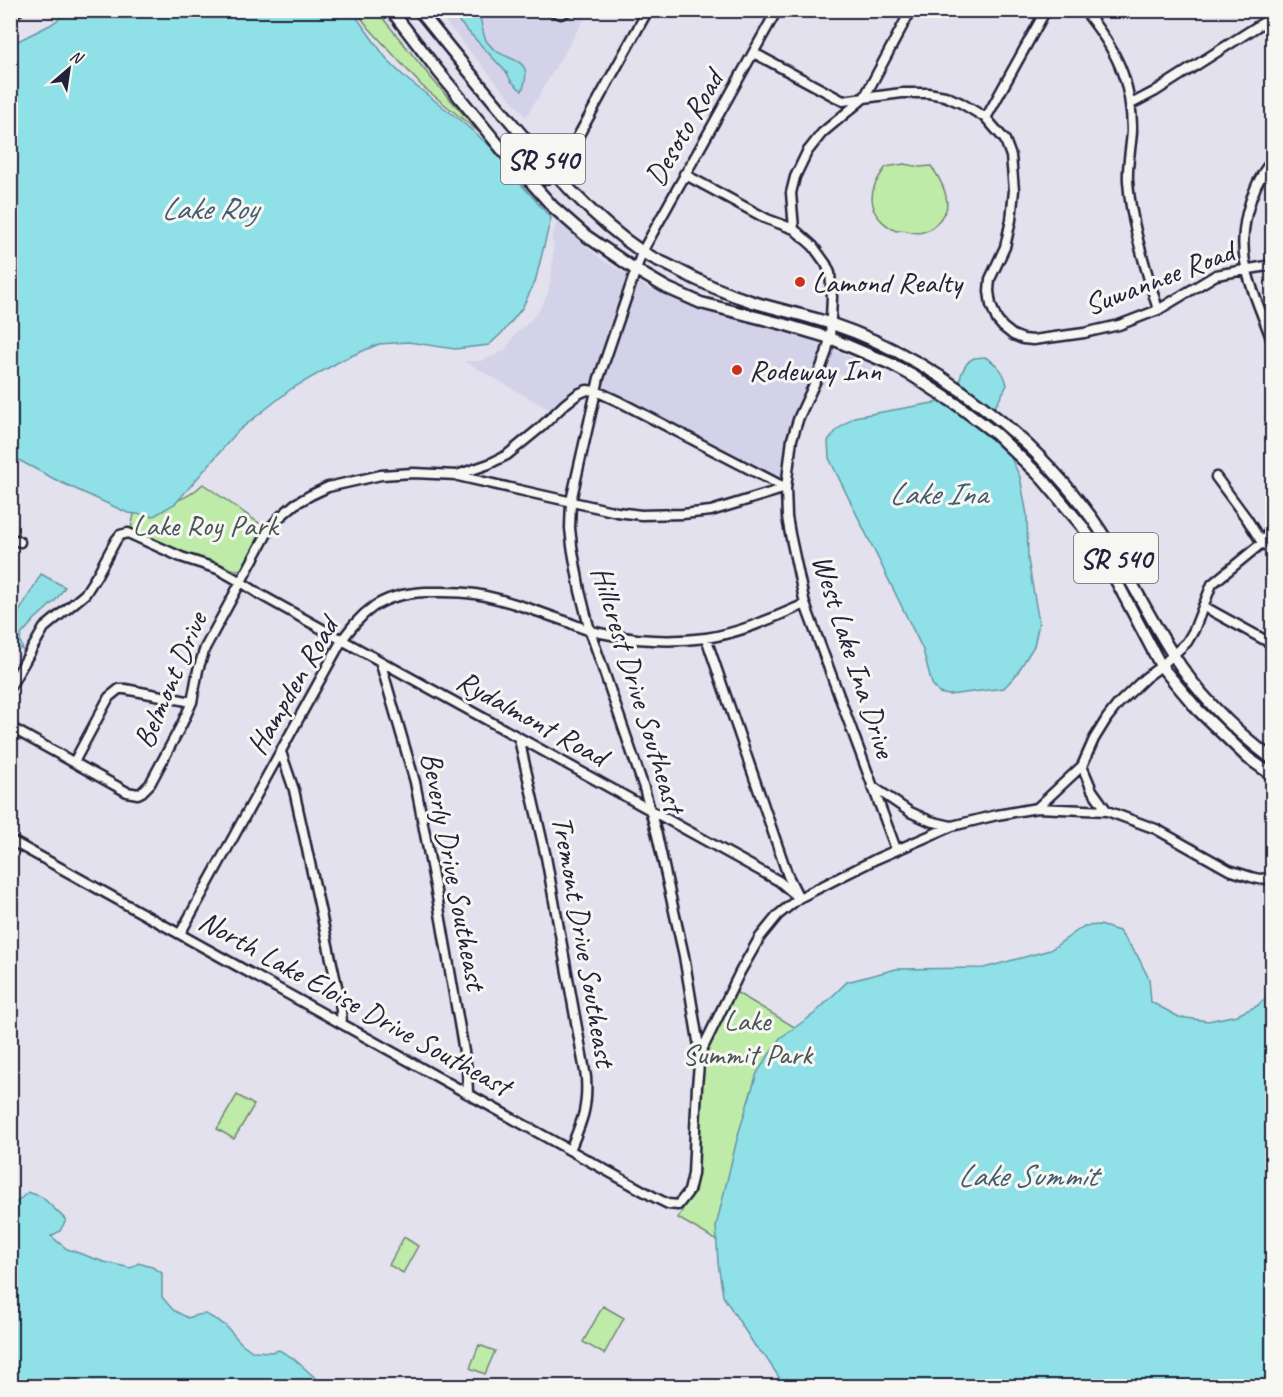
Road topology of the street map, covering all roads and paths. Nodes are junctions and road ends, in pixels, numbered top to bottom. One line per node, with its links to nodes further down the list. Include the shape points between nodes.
1 (19, 10): 11 (street)
2 (391, 10): 17 (main road, SR 540)
3 (418, 10): 19 (main road, SR 540)
4 (550, 10): 5 (street, via 561,14)
5 (569, 10)
6 (648, 10): 19 (street)
7 (777, 10): 13 (street, Desoto Road)
8 (910, 10): 14 (street)
9 (1046, 10): 16 (street)
10 (1084, 10): 15 (street, via 1113,50)
11 (10, 15)
12 (1272, 17): 15 (street)
13 (754, 53): 14 (street, via 843,101); 20 (street, Desoto Road)
14 (864, 98): 16 (street, via 928,93 945,96); 21 (street, via 822,133 799,166 791,193)
15 (1131, 104): 26 (street, via 1128,183)
16 (986, 118): 26 (street, Suwannee Road, via 1005,140 1013,172 1009,232 989,285 991,304 1002,327 1013,335 1033,340 1111,327)
17 (505, 153): 19 (main road, via 530,173 544,178); 25 (main road, SR 540, via 553,207)
18 (1272, 160): 24 (street, via 1256,187 1246,217)
19 (555, 174): 22 (main road, SR 540, via 596,216)
20 (684, 174): 21 (street, via 767,219); 22 (street, Desoto Road)
21 (794, 229): 27 (street, West Lake Ina Drive, via 813,246 830,273)
22 (642, 252): 25 (street, Desoto Road); 27 (main road, SR 540, via 712,287)
23 (1272, 264): 24 (street, Suwannee Road)
24 (1246, 269): 26 (street, Suwannee Road, via 1216,275); 29 (street)
25 (636, 270): 28 (main road, SR 540, via 701,303); 30 (street, Hillcrest Drive Southeast)
26 (1158, 310)
27 (831, 323): 28 (street, West Lake Ina Drive); 47 (main road, SR 540, via 920,363 1028,444 1091,517)
28 (830, 338): 33 (street, West Lake Ina Drive, via 818,378 795,428); 49 (main road, SR 540, via 891,364 959,406 996,434 1041,477 1082,526 1109,567)
29 (1272, 341)
30 (596, 391): 31 (street, via 578,394 507,455); 33 (street); 34 (street, Hillcrest Drive Southeast)
31 (457, 476): 34 (street, Belmont Drive); 40 (street, Belmont Drive, via 390,473 328,487 311,495 273,524)
32 (1216, 477): 38 (street)
33 (786, 488): 34 (street, Belmont Drive, via 683,514 641,515); 41 (street, West Lake Ina Drive, via 787,517)
34 (571, 501): 43 (street, Hillcrest Drive Southeast, via 572,546)
35 (1272, 527): 38 (street)
36 (10, 538): 37 (street)
37 (20, 542)
38 (1262, 543): 39 (street); 42 (street, via 1212,584)
39 (1272, 549)
40 (241, 582): 45 (street, Rydalmont Road); 50 (street, Rydalmont Road, via 139,537 120,535 85,594 40,633); 51 (street, Belmont Drive, via 205,648)
41 (805, 604): 44 (street, Hampden Road, via 769,620); 59 (street, West Lake Ina Drive)
42 (1203, 606): 46 (street); 47 (street, via 1190,637)
43 (590, 631): 44 (street, Hampden Road, via 655,640); 45 (street, Hampden Road, via 492,597 437,592 388,599 374,606); 61 (street, Hillcrest Drive Southeast)
44 (706, 638): 67 (street)
45 (342, 640): 48 (street, Rydalmont Road); 54 (street, Hampden Road)
46 (1272, 644)
47 (1173, 655): 49 (street); 55 (main road, SR 540, via 1220,713)
48 (380, 661): 53 (street, Rydalmont Road); 71 (street, Beverly Drive Southeast, via 415,782 465,1058)
49 (1161, 666): 57 (street, via 1107,718); 58 (main road, SR 540, via 1198,710 1248,758)
50 (10, 687)
51 (192, 702): 56 (street, via 119,689 109,697); 56 (street, Belmont Drive, via 150,784 142,792 127,792)
52 (10, 727): 56 (street, Belmont Drive)
53 (519, 739): 61 (street, Rydalmont Road); 72 (street, Tremont Drive Southeast, via 546,857 586,1077 585,1114)
54 (280, 752): 68 (street, Hampden Road); 69 (street, via 294,790)
55 (1272, 759)
56 (74, 762)
57 (1082, 766): 60 (street); 62 (street)
58 (1272, 775)
59 (872, 786): 63 (street, via 910,812); 65 (street, West Lake Ina Drive)
60 (1037, 808): 62 (street); 63 (street)
61 (650, 810): 67 (street, Rydalmont Road, via 778,881); 70 (street, Hillcrest Drive Southeast, via 684,956)
62 (1107, 811): 66 (street, via 1155,829 1229,870 1259,879)
63 (952, 826): 65 (street)
64 (10, 840): 68 (street, North Lake Eloise Drive Southeast)
65 (896, 849): 67 (street)
66 (1272, 878)
67 (799, 898): 70 (street, via 777,915 759,937)
68 (180, 934): 69 (street, North Lake Eloise Drive Southeast)
69 (342, 1024): 71 (street, North Lake Eloise Drive Southeast)
70 (700, 1054): 72 (street, North Lake Eloise Drive Southeast, via 693,1174 689,1191 678,1204 668,1204)
71 (468, 1094): 72 (street, North Lake Eloise Drive Southeast)
72 (570, 1150)

